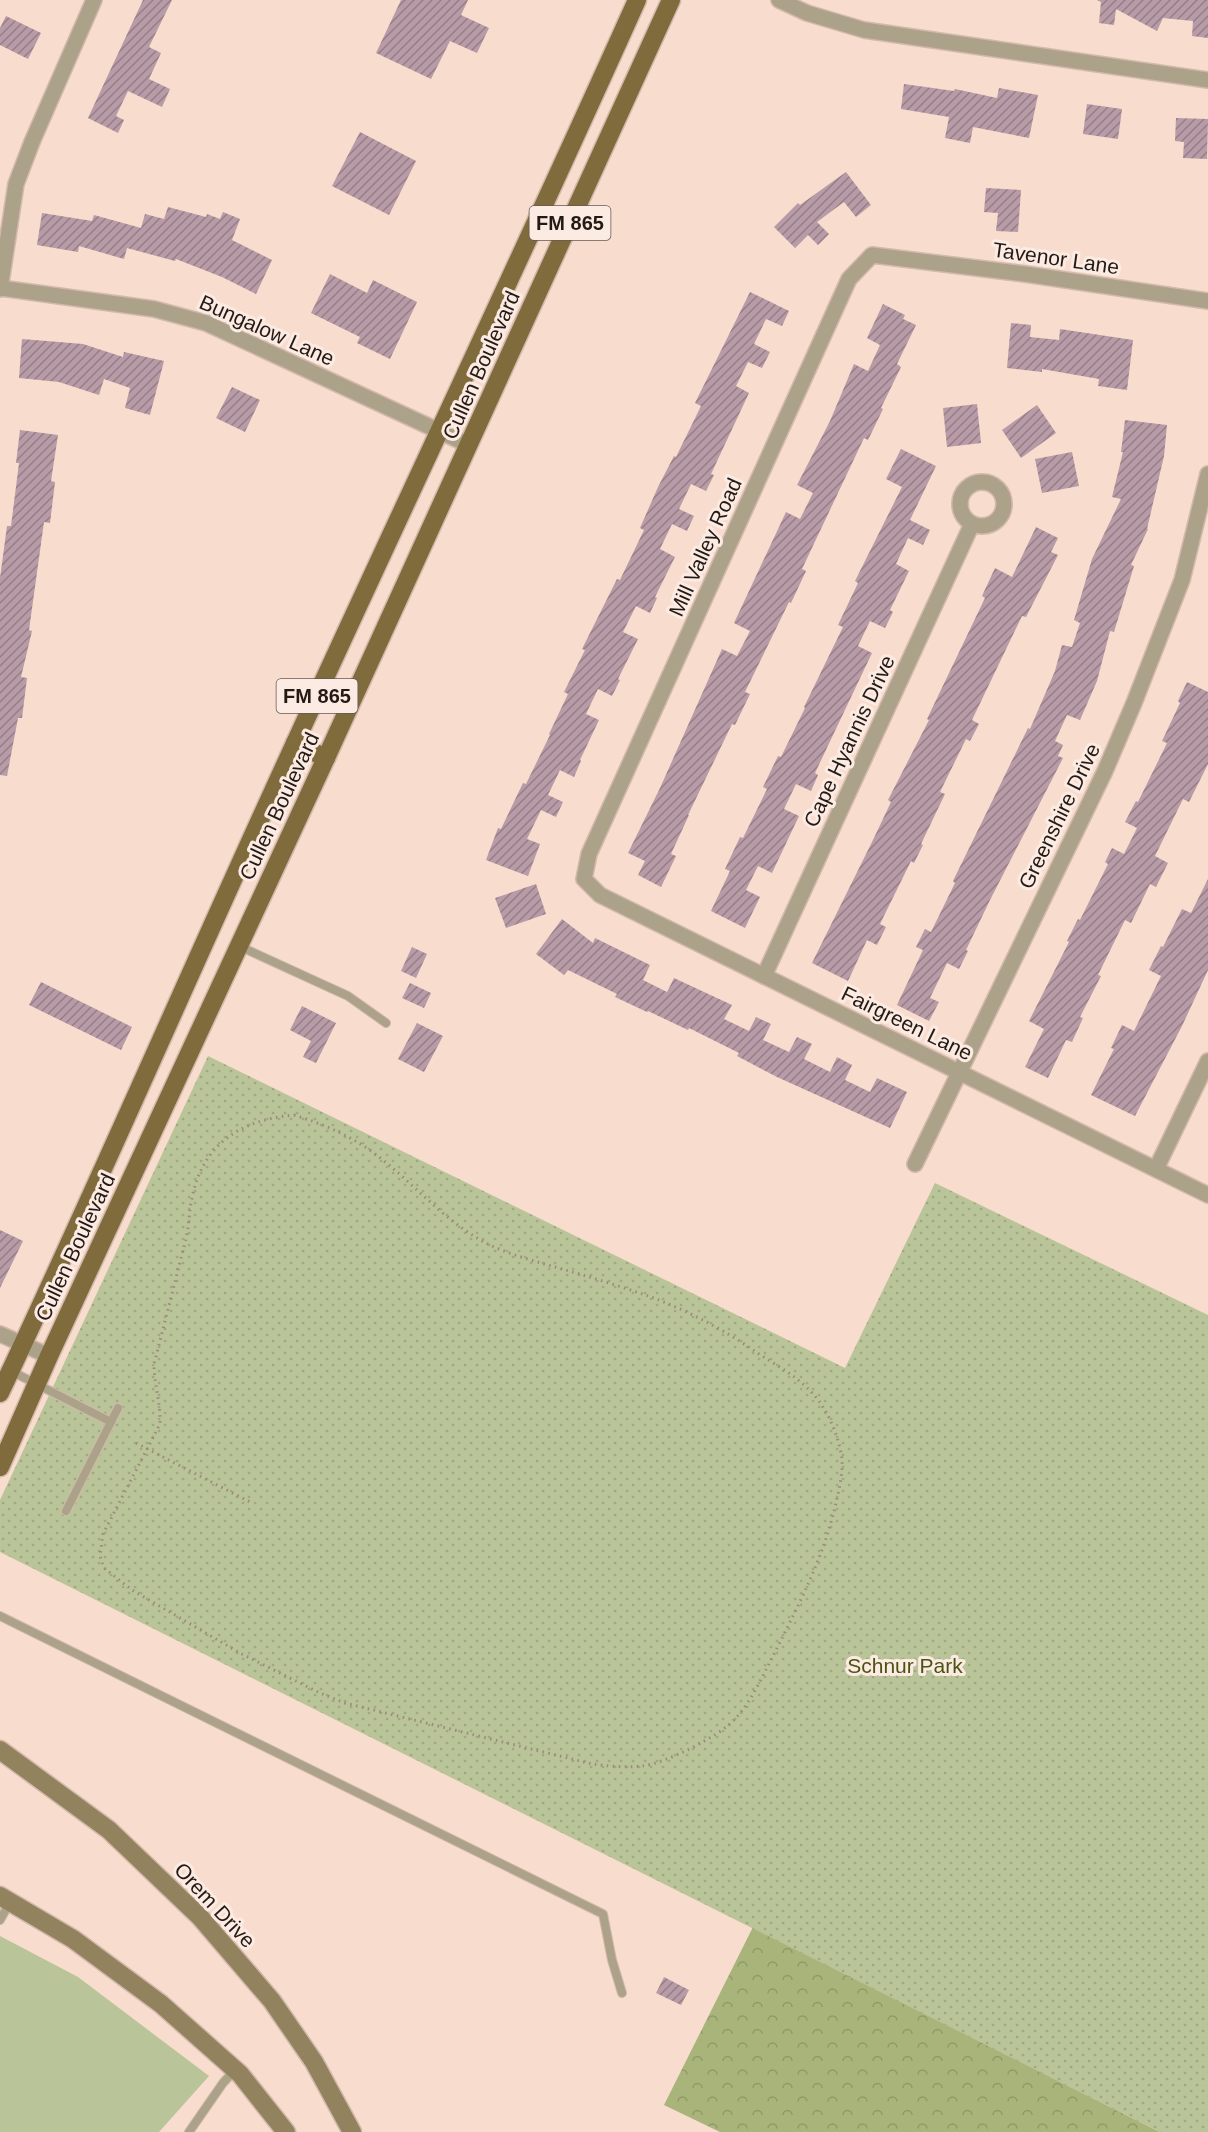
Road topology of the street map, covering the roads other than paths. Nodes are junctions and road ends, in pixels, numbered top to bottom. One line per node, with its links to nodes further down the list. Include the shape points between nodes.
1 (637, 0): 6 (main road, Cullen Boulevard / FM 865)
2 (671, 0): 7 (main road, Cullen Boulevard / FM 865)
3 (779, 0): 5 (street, via 864,30)
4 (88, 2): 9 (street, via 16,184)
5 (1208, 80)
6 (558, 177): 7 (main road); 11 (main road, Cullen Boulevard / FM 865)
7 (585, 190): 12 (main road, Cullen Boulevard / FM 865)
8 (898, 258): 10 (street, Tavenor Lane); 17 (street, Mill Valley Road, via 872,255 849,279 589,854 584,879)
9 (0, 288): 11 (street, Bungalow Lane, via 154,309 206,323)
10 (1208, 302)
11 (439, 431): 12 (street, Bungalow Lane); 15 (main road, Cullen Boulevard / FM 865)
12 (469, 445): 16 (main road, Cullen Boulevard / FM 865)
13 (1208, 474): 24 (street, Greenshire Drive, via 1182,580 1134,704)
14 (972, 524): 19 (street, Cape Hyannis Drive)
15 (295, 743): 16 (main road); 21 (main road, Cullen Boulevard / FM 865)
16 (326, 758): 18 (main road, Cullen Boulevard / FM 865)
17 (591, 886): 19 (street, Fairgreen Lane, via 600,895)
18 (239, 946): 20 (lane, via 348,996); 23 (main road, Cullen Boulevard / FM 865)
19 (764, 976): 24 (street, Fairgreen Lane)
20 (386, 1023)
21 (155, 1054): 23 (main road); 29 (main road, Cullen Boulevard / FM 865)
22 (1208, 1061): 26 (street)
23 (183, 1067): 30 (main road, Cullen Boulevard / FM 865)
24 (958, 1071): 25 (street, Greenshire Drive); 26 (street, Fairgreen Lane)
25 (915, 1164)
26 (1156, 1169): 27 (street, Fairgreen Lane)
27 (1208, 1195)
28 (0, 1334): 29 (street)
29 (23, 1345): 30 (street); 31 (main road, Cullen Boulevard / FM 865)
30 (49, 1356): 32 (main road, Cullen Boulevard / FM 865)
31 (10, 1371): 32 (lane); 33 (main road, Cullen Boulevard / FM 865)
32 (37, 1383): 35 (lane); 36 (main road, Cullen Boulevard / FM 865)
33 (0, 1393)
34 (118, 1408): 35 (lane)
35 (111, 1422): 37 (lane)
36 (0, 1467)
37 (66, 1511)
38 (0, 1617): 42 (lane, via 603,1914)
39 (0, 1750): 46 (main road, Orem Drive, via 109,1830 200,1917 272,2001 314,2062)
40 (5, 1899): 41 (lane); 43 (main road, via 72,1939 161,2004)
41 (0, 1920)
42 (622, 1993)
43 (235, 2070): 44 (lane); 45 (main road)
44 (189, 2132)
45 (286, 2132)
46 (352, 2132)

